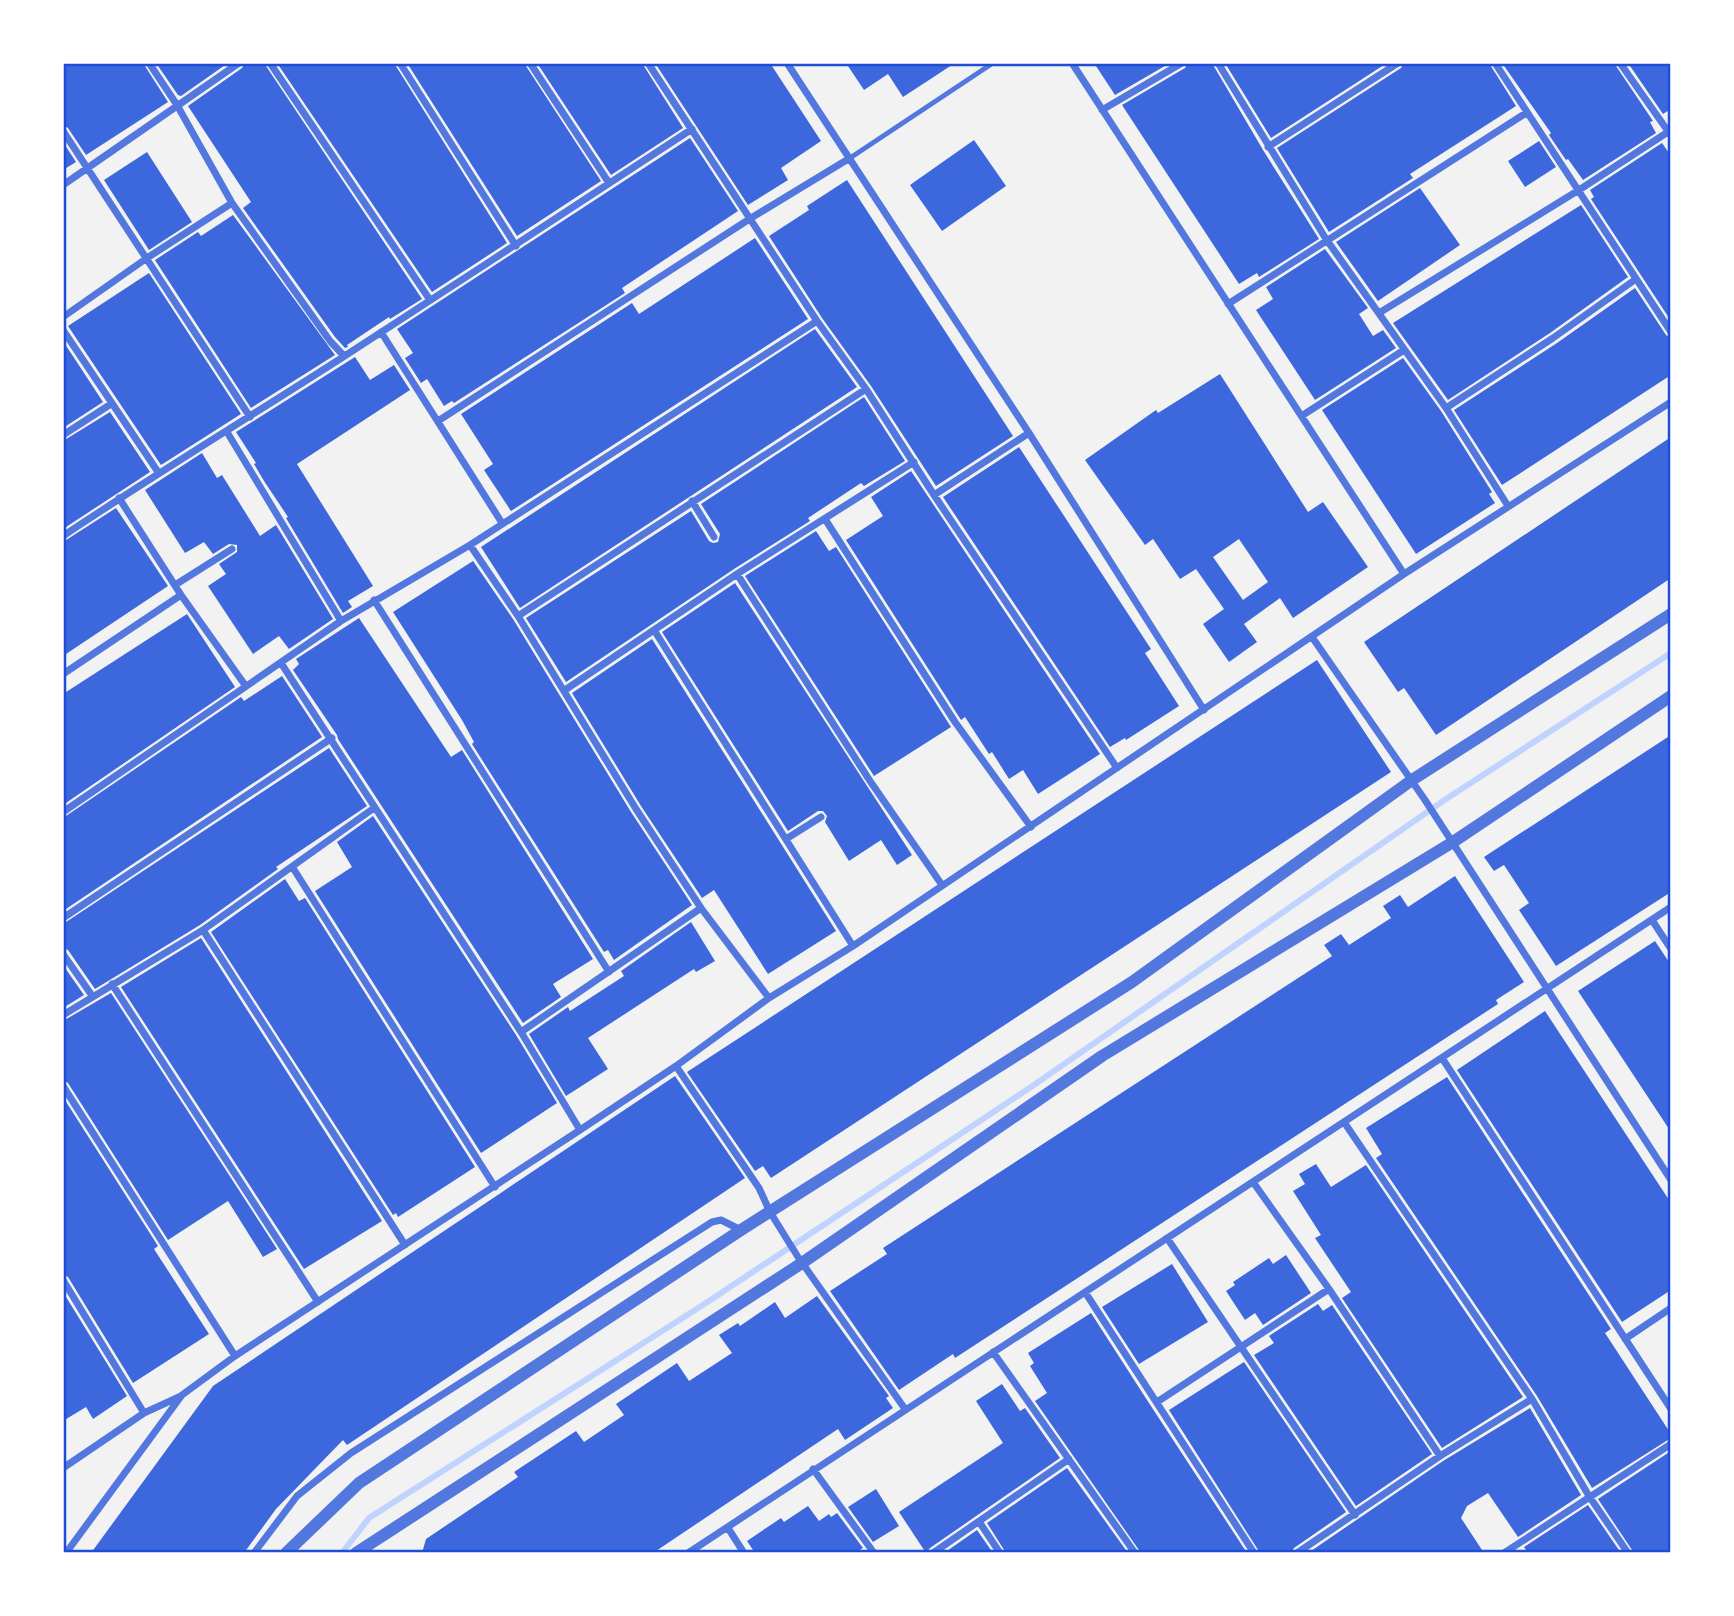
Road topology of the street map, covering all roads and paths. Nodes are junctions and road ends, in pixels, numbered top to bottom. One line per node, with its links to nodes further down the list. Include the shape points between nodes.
1 (149, 63): 15 (street)
2 (239, 63): 15 (street)
3 (270, 63): 33 (street)
4 (400, 63): 30 (street)
5 (530, 63): 24 (street)
6 (649, 63): 18 (street)
7 (787, 63): 22 (street)
8 (993, 63): 22 (lane)
9 (1072, 63): 16 (street)
10 (1182, 63): 16 (street)
11 (1218, 63): 21 (street)
12 (1398, 63): 21 (street)
13 (1495, 63): 17 (street)
14 (1620, 63): 20 (street)
15 (177, 104): 23 (street); 27 (street)
16 (1102, 110): 34 (street)
17 (1527, 113): 26 (street); 29 (street)
18 (691, 129): 24 (street); 28 (street)
19 (63, 131): 23 (street)
20 (1670, 133): 26 (street)
21 (1268, 147): 29 (street)
22 (850, 158): 28 (street); 51 (street)
23 (89, 168): 25 (street); 31 (street)
24 (609, 183): 30 (street)
25 (63, 185)
26 (1579, 190): 32 (street); 35 (street)
27 (232, 204): 31 (street); 42 (street)
28 (751, 218): 37 (street); 49 (street)
29 (1326, 239): 34 (street); 35 (street)
30 (516, 246): 33 (street)
31 (147, 258): 36 (street); 48 (street)
32 (1636, 279): 40 (street); 46 (street)
33 (430, 300): 39 (street)
34 (1228, 304): 47 (street)
35 (1379, 313): 41 (street)
36 (63, 317)
37 (817, 321): 43 (street); 60 (street)
38 (63, 330): 45 (street)
39 (381, 332): 42 (street); 49 (street)
40 (1671, 332)
41 (1404, 350): 46 (street); 47 (street)
42 (344, 356): 48 (street)
43 (866, 389): 53 (street); 57 (street)
44 (1671, 401): 58 (street)
45 (111, 404): 52 (street); 54 (street)
46 (1446, 408): 58 (street)
47 (1303, 415): 66 (street)
48 (250, 417): 50 (street)
49 (438, 421): 60 (street)
50 (227, 432): 54 (street); 72 (street)
51 (1029, 433): 55 (street); 80 (street)
52 (63, 435)
53 (914, 462): 55 (street); 59 (street)
54 (158, 472): 56 (street)
55 (934, 495): 82 (street)
56 (119, 498): 61 (street); 67 (street)
57 (692, 501): 62 (street); 71 (street)
58 (1508, 506): 66 (street)
59 (825, 519): 65 (street); 87 (street, via 955,722)
60 (502, 523): 63 (street)
61 (63, 536)
62 (714, 537)
63 (470, 545): 69 (street); 71 (street)
64 (232, 549): 67 (street)
65 (737, 574): 73 (street); 91 (street)
66 (1404, 574): 74 (street)
67 (175, 585): 68 (street)
68 (181, 595): 76 (street); 77 (street)
69 (374, 600): 72 (street); 100 (street)
70 (1671, 614): 83 (street)
71 (518, 616): 78 (street)
72 (341, 621): 75 (street)
73 (653, 630): 78 (street); 89 (street)
74 (1312, 637): 80 (street); 83 (street)
75 (281, 663): 77 (street); 81 (street)
76 (63, 674)
77 (245, 685): 85 (street)
78 (565, 690): 92 (street)
79 (1671, 696): 88 (street)
80 (1203, 710): 82 (street)
81 (332, 738): 84 (street); 94 (street)
82 (1117, 768): 87 (street)
83 (1412, 780): 88 (street); 115 (street, via 1132,982)
84 (374, 808): 90 (street); 106 (street)
85 (63, 812)
86 (821, 817): 89 (street)
87 (1031, 827): 91 (street)
88 (1450, 838): 102 (street); 119 (street, via 1102,1056)
89 (786, 839): 97 (street)
90 (293, 868): 96 (street); 114 (street)
91 (942, 885): 97 (street)
92 (701, 908): 100 (street); 104 (street)
93 (1671, 908): 95 (street)
94 (63, 918)
95 (1652, 920): 98 (street); 102 (street)
96 (203, 930): 101 (street); 118 (street)
97 (853, 947): 104 (street)
98 (1671, 949)
99 (63, 954): 103 (street)
100 (609, 972): 106 (street)
101 (112, 985): 103 (street); 123 (street)
102 (1548, 989): 107 (street); 112 (street)
103 (93, 997): 105 (street)
104 (769, 998): 108 (street)
105 (63, 1015)
106 (521, 1032): 111 (street)
107 (1442, 1058): 110 (street); 125 (street)
108 (676, 1066): 111 (street); 115 (street, via 759,1188)
109 (63, 1086): 128 (street)
110 (1345, 1122): 113 (street); 130 (street)
111 (580, 1130): 114 (street)
112 (1671, 1180)
113 (1253, 1182): 117 (street); 121 (street)
114 (495, 1187): 118 (street)
115 (771, 1214): 116 (street); 119 (street)
116 (741, 1230): 146 (street, via 721,1220 712,1222 351,1453 297,1496); 147 (street, via 359,1483)
117 (1167, 1238): 122 (street); 126 (street)
118 (405, 1245): 123 (street)
119 (800, 1260): 132 (street); 144 (street)
120 (63, 1280): 134 (street)
121 (1329, 1289): 126 (street); 136 (street)
122 (1085, 1292): 127 (street); 131 (street)
123 (318, 1302): 128 (street)
124 (1671, 1308): 125 (street)
125 (1625, 1339): 133 (street)
126 (1241, 1346): 131 (street); 141 (street)
127 (993, 1352): 132 (street); 137 (street)
128 (235, 1356): 129 (street)
129 (182, 1395): 134 (street); 145 (street)
130 (1532, 1398): 136 (street); 140 (street)
131 (1157, 1402): 154 (street)
132 (905, 1409): 139 (street)
133 (1671, 1409)
134 (144, 1413): 138 (street)
135 (1671, 1444): 140 (street)
136 (1440, 1456): 141 (street)
137 (1069, 1459): 142 (street); 153 (street)
138 (63, 1468)
139 (813, 1469): 143 (street); 150 (street)
140 (1589, 1496): 156 (street); 157 (street)
141 (1354, 1515): 155 (street)
142 (979, 1523): 151 (street); 152 (street)
143 (728, 1528): 148 (street); 149 (street)
144 (361, 1551)
145 (66, 1553)
146 (254, 1553)
147 (286, 1553)
148 (688, 1553)
149 (744, 1553)
150 (874, 1553)
151 (933, 1553)
152 (1000, 1553)
153 (1135, 1553)
154 (1254, 1553)
155 (1297, 1553)
156 (1504, 1553)
157 (1628, 1553)

